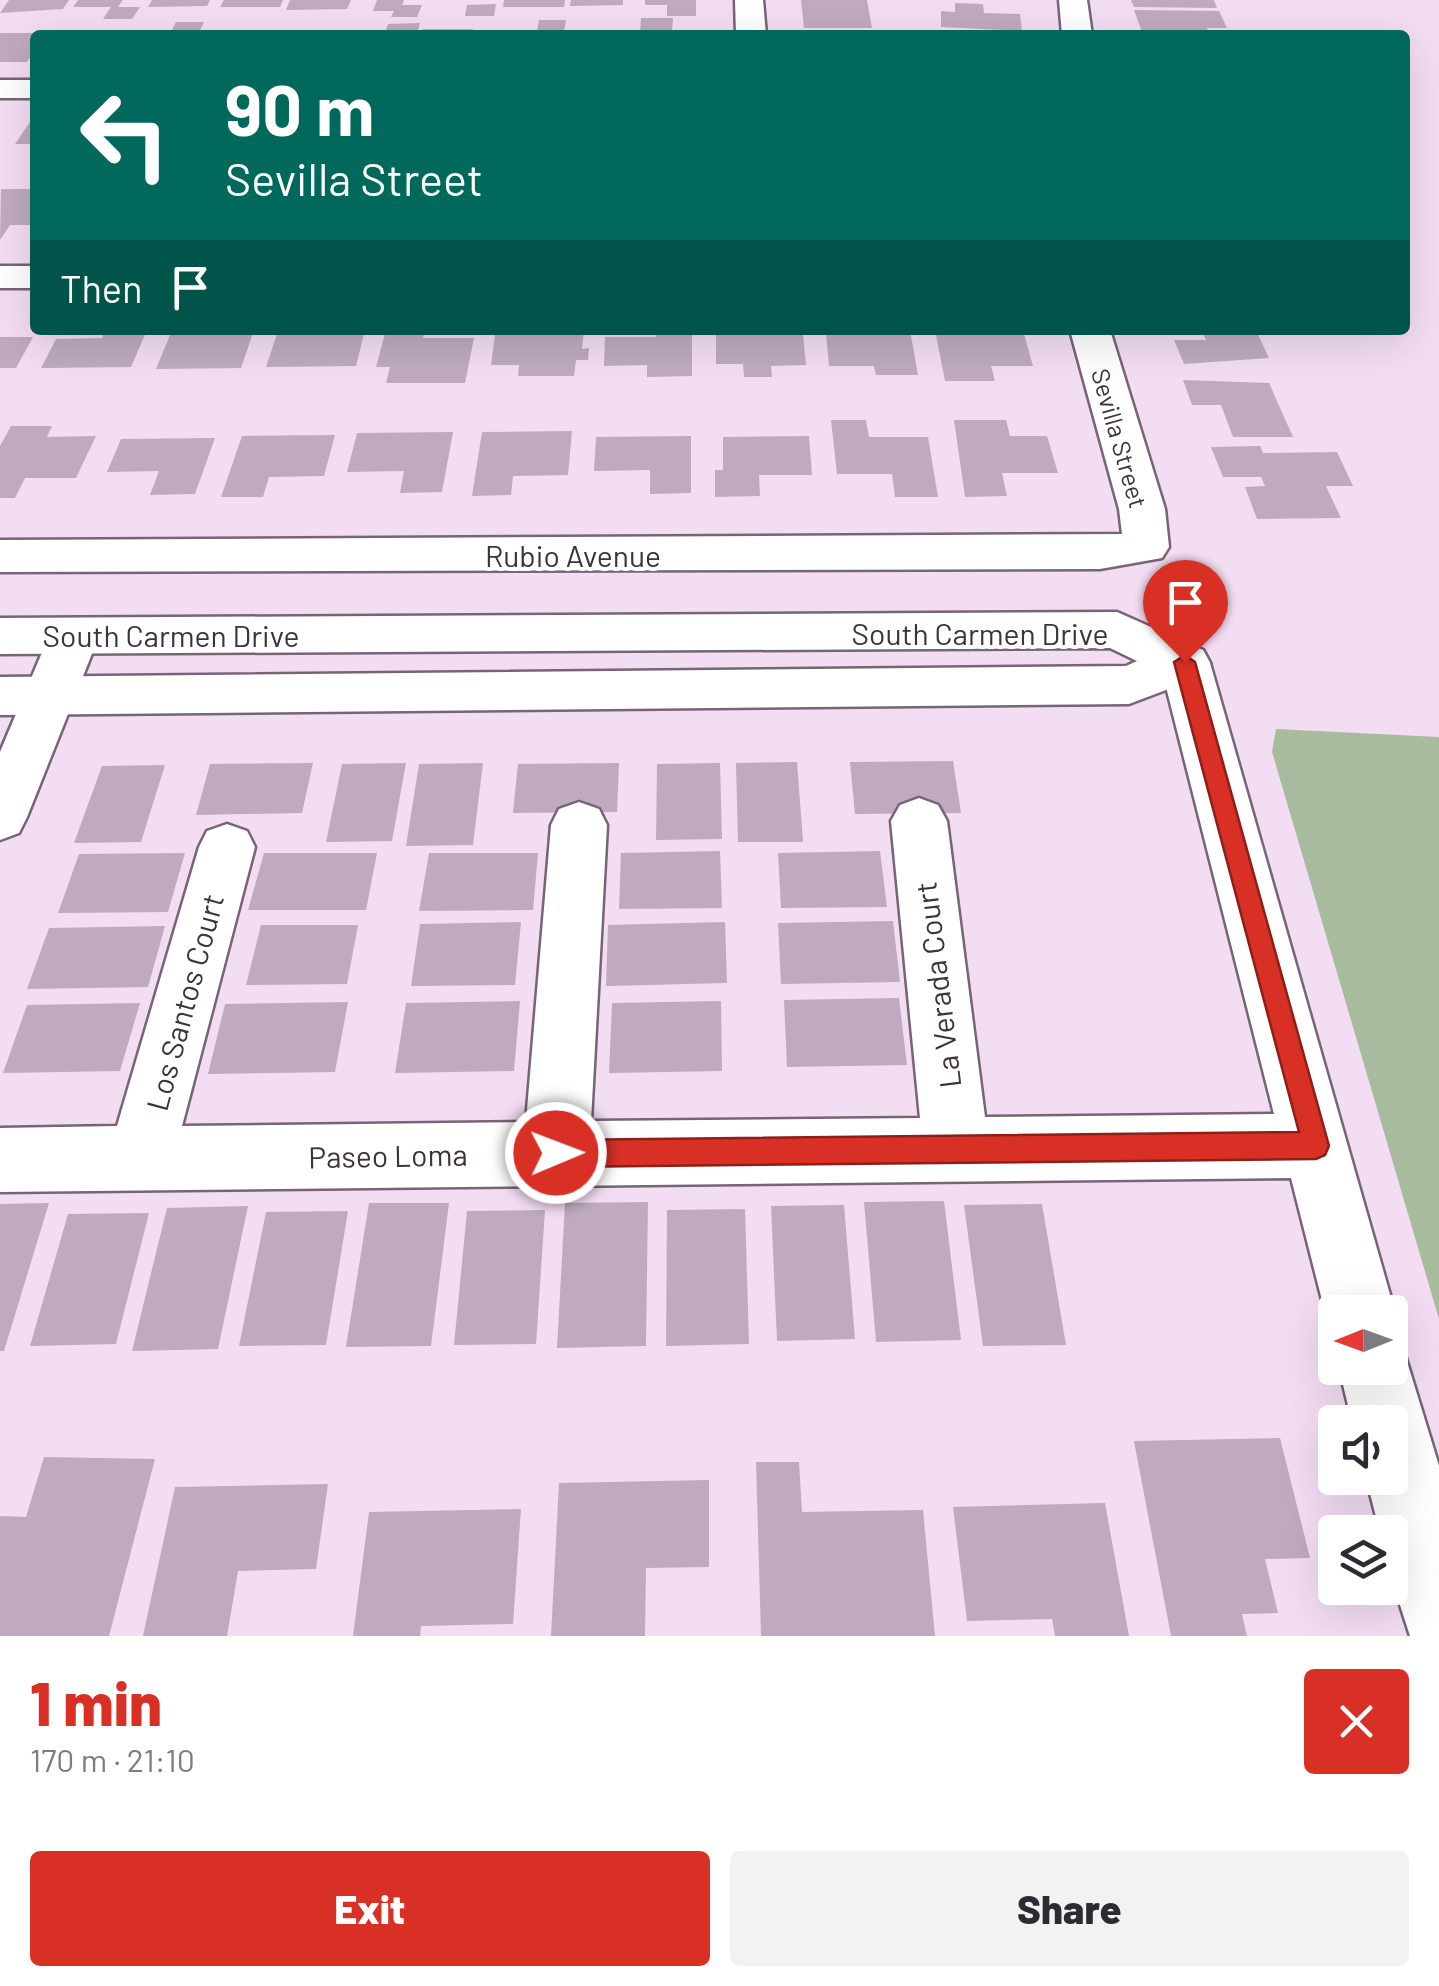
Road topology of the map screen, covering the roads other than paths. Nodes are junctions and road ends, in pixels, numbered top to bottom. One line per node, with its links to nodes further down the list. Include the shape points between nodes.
1 (749, 0): 3 (street)
2 (1073, 0): 4 (street)
3 (751, 30)
4 (1076, 30)
5 (0, 89): 6 (street)
6 (30, 89)
7 (30, 276): 8 (street)
8 (0, 277)
9 (1091, 335): 10 (street, Sevilla Street, via 1142,509)
10 (1146, 548): 11 (street, Rubio Avenue)
11 (0, 556)
12 (0, 636): 13 (street, South Carmen Drive)
13 (74, 636): 14 (street, South Carmen Drive, via 1117,630); 15 (street)
14 (1185, 662): 15 (street, South Carmen Drive, via 1130,685); 20 (street)
15 (25, 696): 16 (street)
16 (0, 817)
17 (918, 821): 21 (street, La Verada Court)
18 (579, 825): 22 (street)
19 (227, 846): 23 (street, Los Santos Court)
20 (1316, 1146): 21 (street, Paseo Loma); 25 (street)
21 (956, 1149): 22 (street, Paseo Loma)
22 (556, 1153): 23 (street, Paseo Loma)
23 (141, 1158): 24 (street, Paseo Loma)
24 (0, 1160)
25 (1355, 1295)
26 (1408, 1492): 27 (street)
27 (1439, 1609)

